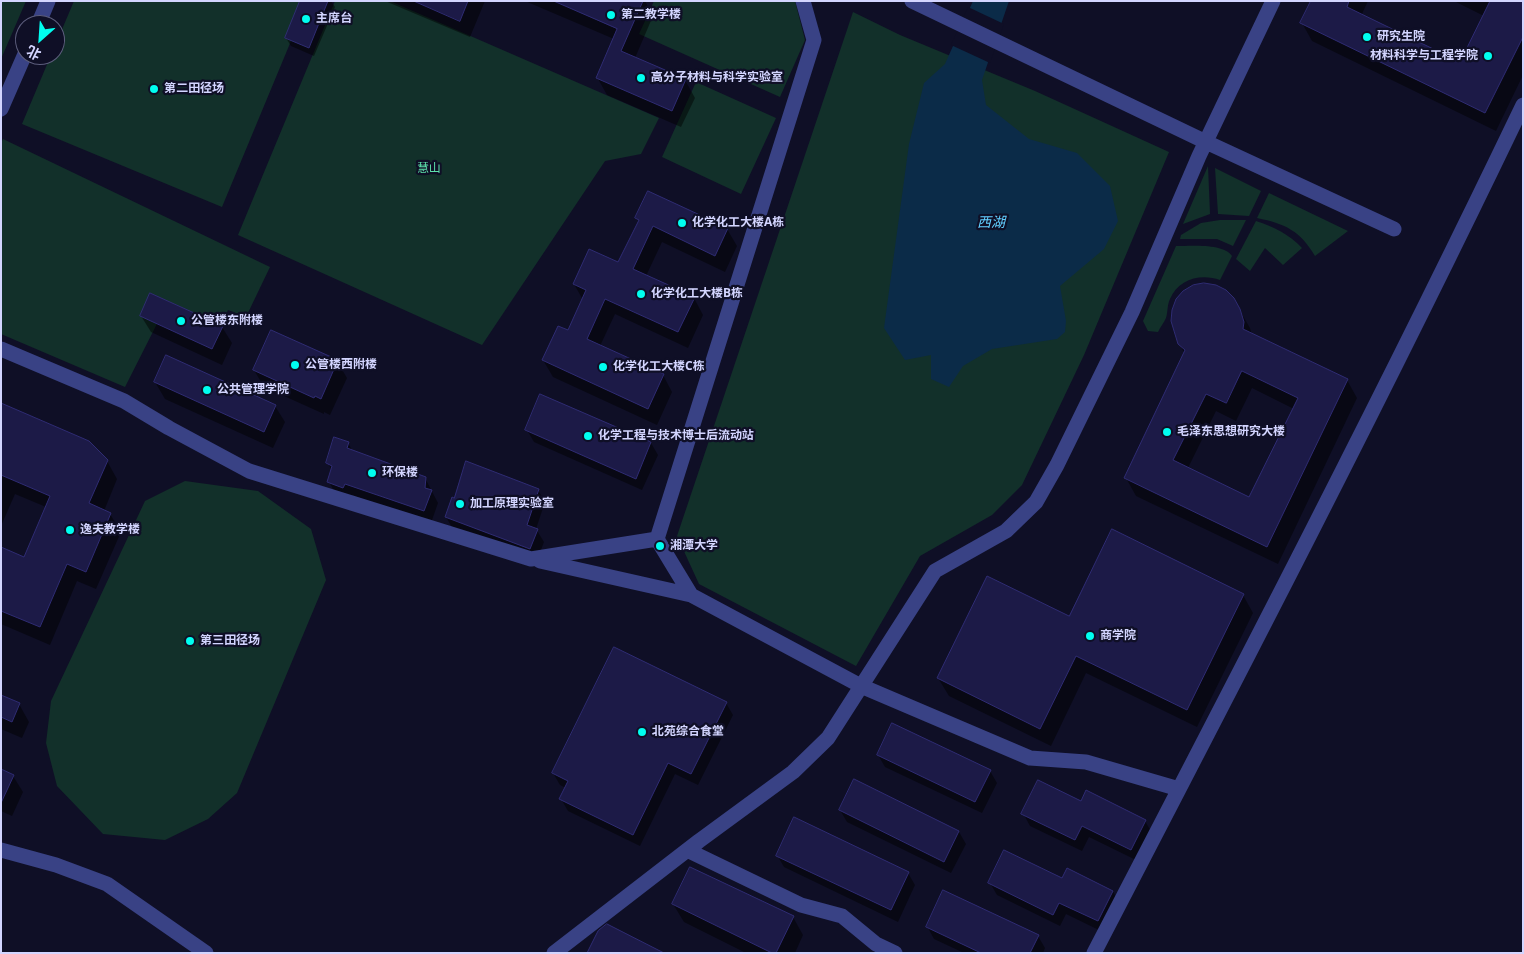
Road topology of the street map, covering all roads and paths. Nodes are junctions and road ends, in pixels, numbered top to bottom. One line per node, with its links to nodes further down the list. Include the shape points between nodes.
1 (48, 1): 5 (street)
2 (803, 1): 12 (street, via 814,40)
3 (912, 1): 9 (street)
4 (1273, 1): 9 (street)
5 (42, 15)
6 (20, 65): 8 (street)
7 (1523, 105): 16 (street, via 1450,256)
8 (1, 109)
9 (1206, 142): 10 (street); 15 (street, via 1132,312 1036,502 1006,531 934,571)
10 (1394, 229)
11 (1, 349): 13 (street, via 124,401 249,471)
12 (657, 539): 13 (street); 14 (street)
13 (531, 559): 14 (street)
14 (691, 595): 15 (street)
15 (861, 686): 16 (street, via 1030,758 1086,762); 18 (street, via 828,738 794,772)
16 (1179, 790): 22 (street)
17 (1, 850): 19 (street, via 56,865 107,884)
18 (687, 850): 20 (street); 21 (street, via 801,905 842,916 876,944)
19 (206, 953)
20 (554, 953)
21 (895, 953)
22 (1094, 953)

